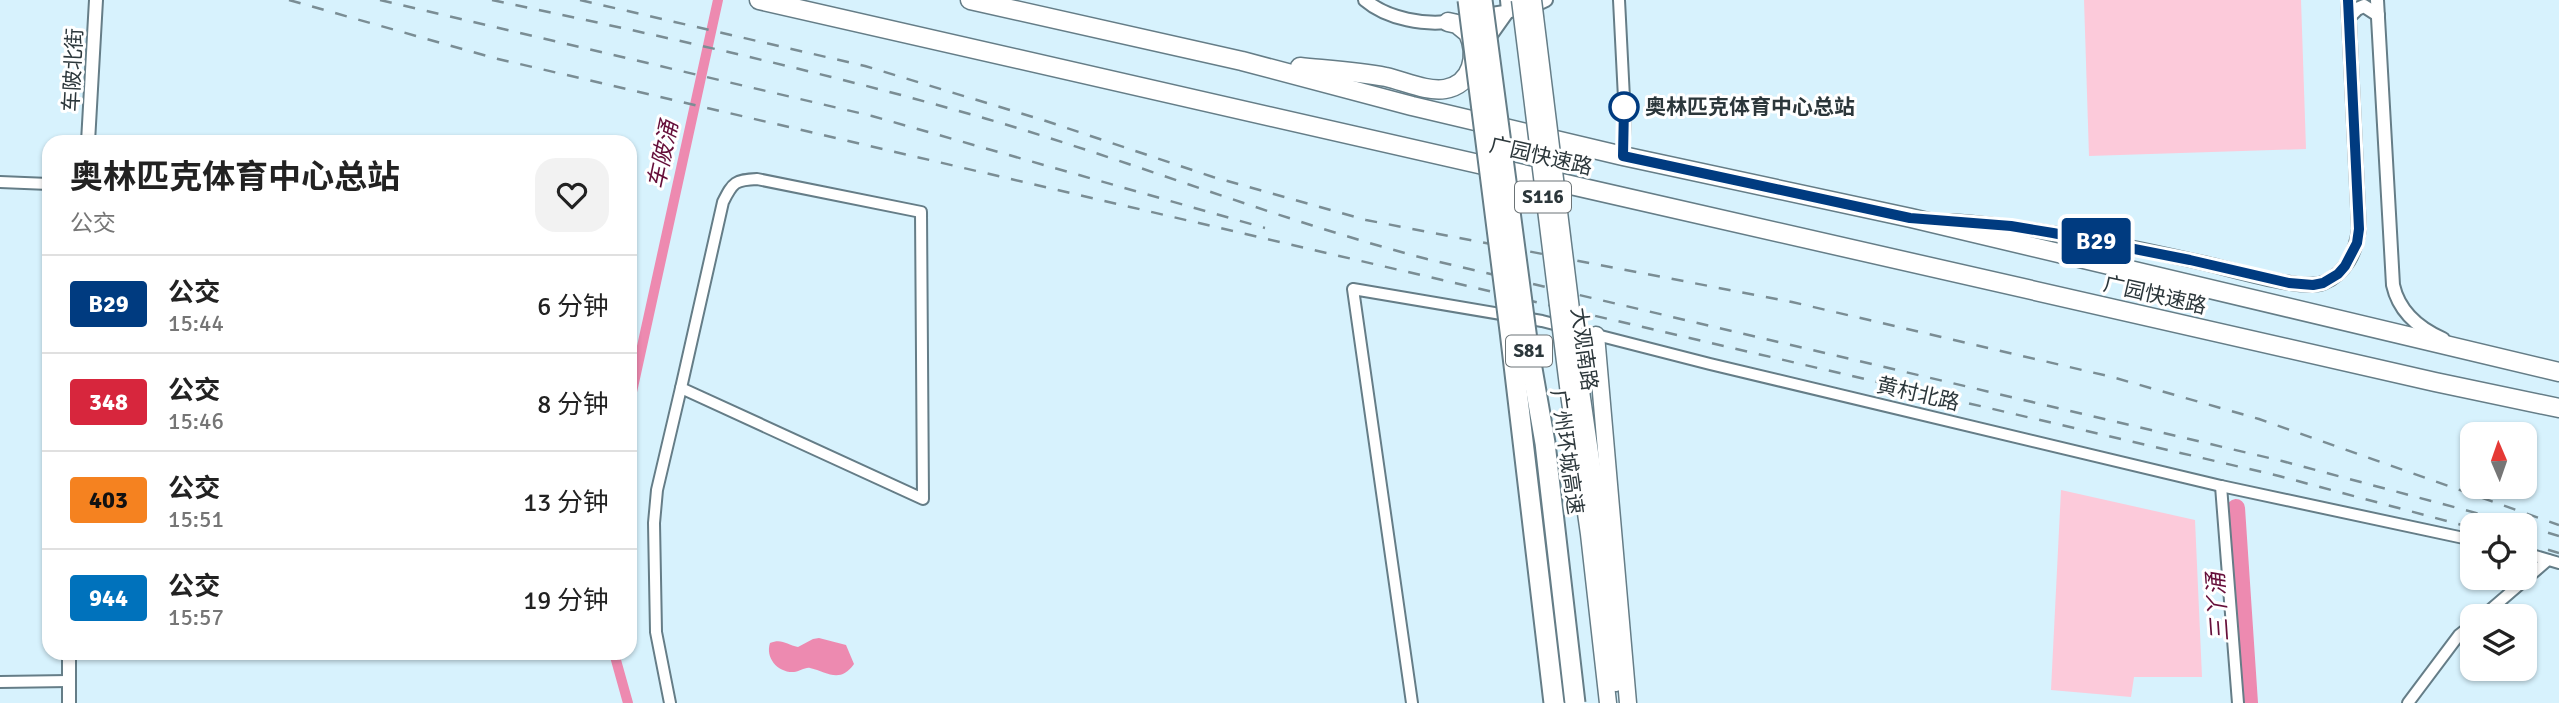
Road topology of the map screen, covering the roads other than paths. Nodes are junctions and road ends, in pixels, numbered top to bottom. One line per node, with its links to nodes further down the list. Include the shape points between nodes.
1 (96, 0): 18 (street, 车陂北街)
2 (970, 0): 17 (highway, 广园快速路)
3 (1365, 0): 15 (street, via 1420,22)
4 (1467, 0): 16 (highway, 广州环城高速 / S81, bridge)
5 (1482, 0): 42 (highway, 广州环城高速 / S81, bridge, via 1545,443)
6 (1533, 0): 27 (main road, 大观南路 / S116, bridge)
7 (1546, 0): 12 (street, via 1529,8)
8 (1619, 0): 19 (street)
9 (2348, 0): 14 (street)
10 (2377, 0): 13 (street)
11 (765, 1): 28 (highway, 广园快速路)
12 (1512, 4): 15 (street); 16 (street); 27 (main road, 大观南路 / S116, bridge)
13 (2378, 15): 14 (street, via 2364,6); 24 (street, via 2393,285 2409,317)
14 (2349, 17): 22 (street, via 2359,229 2345,266 2323,283 2289,283 2011,226)
15 (1448, 22): 16 (highway, via 1468,33)
16 (1474, 53): 17 (highway, via 1469,72 1443,89 1373,75); 41 (highway, 广州环城高速 / S81, bridge)
17 (1242, 61): 19 (highway, 广园快速路)
18 (88, 135)
19 (1623, 156): 22 (highway, 广园快速路)
20 (0, 182): 21 (street)
21 (42, 184)
22 (1910, 218): 24 (highway, 广园快速路)
23 (1596, 335): 29 (street, 黄村北路); 40 (street, 黄村北路, via 1542,321 1353,289); 45 (main road)
24 (2459, 347): 25 (highway, 广园快速路)
25 (2559, 372)
26 (681, 388): 26 (street, via 723,202 739,180 757,179 921,212 923,499); 39 (street, via 657,490 654,523 656,632)
27 (1575, 392): 43 (main road, 大观南路 / S116); 44 (main road, 大观南路 / S116, via 1602,535)
28 (2559, 408)
29 (2221, 486): 30 (street, 黄村北路); 46 (street)
30 (2460, 537)
31 (2537, 556): 32 (street)
32 (2554, 561): 33 (street)
33 (2498, 604)
34 (2460, 634): 47 (street)
35 (69, 660): 36 (street)
36 (69, 681): 37 (street); 38 (street)
37 (0, 682)
38 (69, 703)
39 (670, 703)
40 (1412, 703)
41 (1554, 703)
42 (1575, 703)
43 (1608, 703)
44 (1619, 703)
45 (1628, 703)
46 (2238, 703)
47 (2409, 703)

